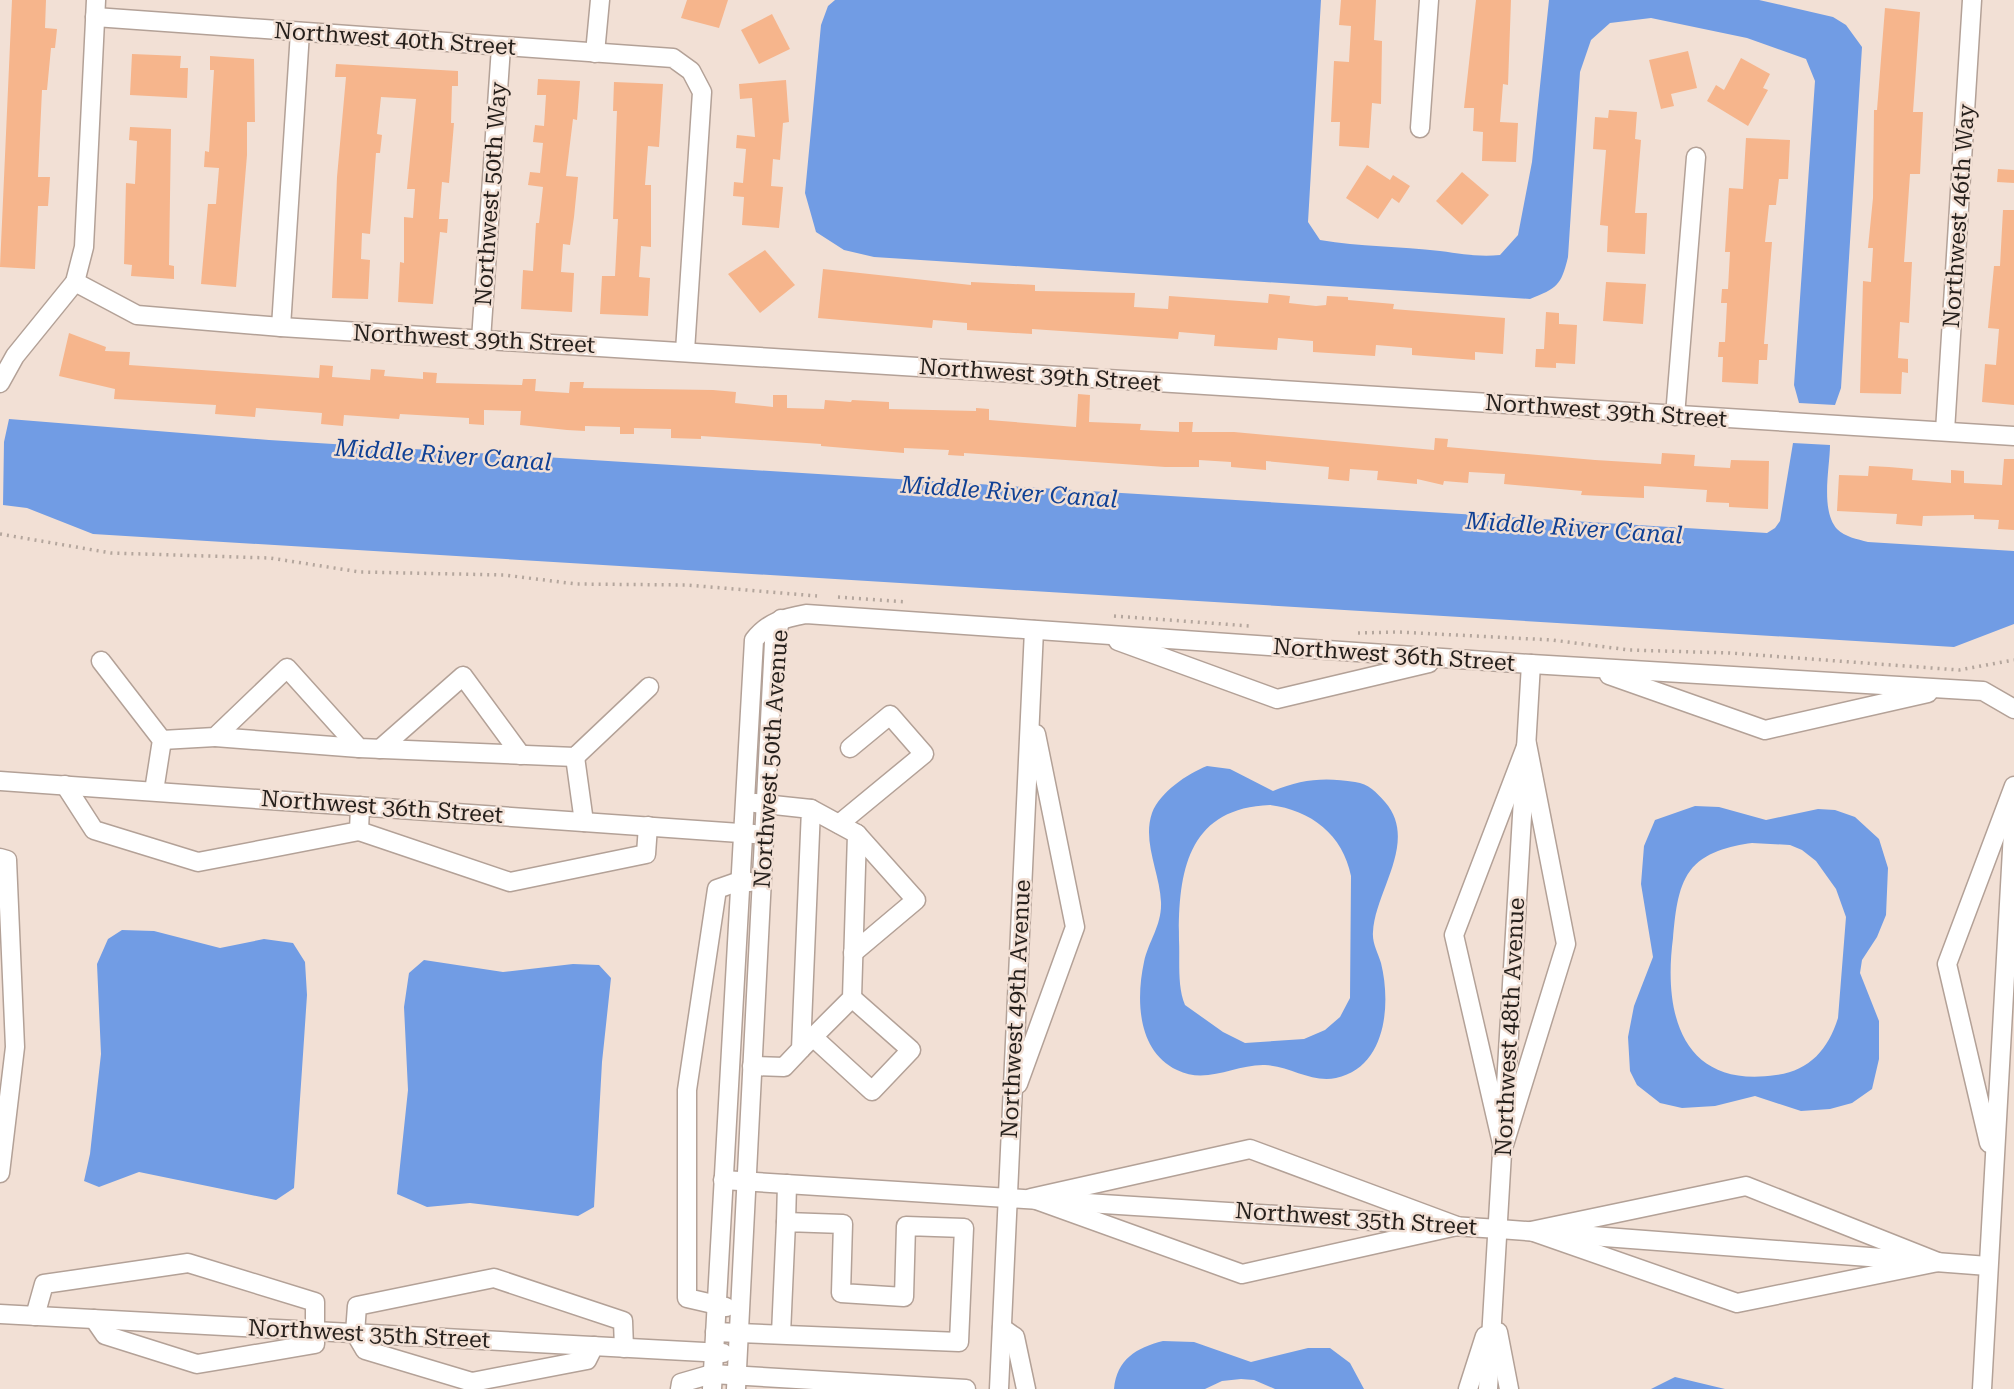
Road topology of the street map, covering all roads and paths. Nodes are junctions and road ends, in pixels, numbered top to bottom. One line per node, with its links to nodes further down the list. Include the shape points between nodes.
1 (600, 0): 7 (street)
2 (1429, 0): 8 (street)
3 (1972, 0): 16 (street, Northwest 46th Way)
4 (96, 9): 5 (street, Northwest 40th Street); 10 (street, via 84,247)
5 (300, 32): 6 (street, Northwest 40th Street); 11 (street)
6 (501, 47): 7 (street, Northwest 40th Street); 12 (street, Northwest 50th Way)
7 (595, 53): 13 (street, Northwest 40th Street, via 673,58 691,71 702,92)
8 (1420, 128)
9 (1696, 158): 15 (street)
10 (75, 282): 11 (street, Northwest 39th Street, via 137,316); 14 (street, via 15,356)
11 (281, 327): 12 (street, Northwest 39th Street)
12 (481, 340): 13 (street, Northwest 39th Street)
13 (685, 351): 15 (street, Northwest 39th Street)
14 (0, 383)
15 (1675, 416): 16 (street, Northwest 39th Street)
16 (1945, 431): 17 (street, Northwest 39th Street)
17 (2014, 436)
18 (0, 534): 19 (path, via 111,553 270,558 360,572 687,585)
19 (918, 603)
20 (1105, 616): 22 (path)
21 (781, 619): 23 (street, Northwest 36th Street, via 806,614); 47 (street, Northwest 50th Avenue, via 763,628 754,640); 48 (street, Northwest 50th Avenue, via 774,642)
22 (1254, 626)
23 (1034, 630): 24 (street, Northwest 36th Street); 34 (street, Northwest 49th Avenue)
24 (1098, 634): 26 (street, Northwest 36th Street); 26 (street, via 1277,699)
25 (1348, 634): 27 (path, via 1552,640 1629,650 1959,670)
26 (1449, 659): 29 (street, Northwest 36th Street)
27 (2014, 660)
28 (101, 661): 36 (street)
29 (1531, 664): 30 (street, Northwest 36th Street); 37 (street, Northwest 48th Avenue)
30 (1589, 668): 32 (street, Northwest 36th Street); 32 (street, via 1765,730)
31 (649, 687): 42 (street)
32 (1947, 689): 33 (street, Northwest 36th Street, via 1983,691)
33 (2010, 705)
34 (1030, 709): 66 (street, Northwest 49th Avenue); 66 (street, via 1075,926)
35 (215, 737): 36 (street); 38 (street); 38 (street, via 287,668)
36 (162, 740): 46 (street)
37 (1527, 744): 67 (street, Northwest 48th Avenue); 67 (street, via 1566,944); 67 (street, via 1454,935)
38 (359, 748): 40 (street)
39 (850, 748): 53 (street, via 890,715 924,754)
40 (380, 749): 41 (street); 41 (street, via 463,676)
41 (520, 755): 42 (street)
42 (575, 757): 52 (street)
43 (0, 780): 44 (street, Northwest 36th Street)
44 (65, 785): 46 (street, Northwest 36th Street); 55 (street, via 94,830 198,862)
45 (2014, 786): 68 (street, via 1947,964)
46 (154, 791): 49 (street, Northwest 36th Street)
47 (745, 803): 48 (street); 56 (street, Northwest 50th Avenue)
48 (766, 803): 50 (street); 58 (street, Northwest 50th Avenue)
49 (359, 806): 52 (street, Northwest 36th Street); 55 (street)
50 (811, 809): 53 (street); 64 (street)
51 (2014, 814): 68 (street)
52 (584, 822): 54 (street, Northwest 36th Street)
53 (839, 824): 57 (street)
54 (648, 826): 55 (street, via 646,854 510,882); 56 (street, Northwest 36th Street)
55 (359, 831)
56 (743, 833): 58 (street, Northwest 36th Street); 60 (street, Northwest 50th Avenue)
57 (857, 834): 62 (street); 62 (street, via 916,901)
58 (764, 835): 61 (street, Northwest 50th Avenue)
59 (0, 858): 69 (street, via 7,860 15,1047)
60 (740, 881): 61 (street); 70 (street, Northwest 50th Avenue); 81 (street, via 717,888 687,1090 687,1298)
61 (762, 883): 65 (street, Northwest 50th Avenue)
62 (853, 953): 63 (street)
63 (852, 998): 64 (street); 64 (street, via 911,1050 872,1091)
64 (807, 1043): 65 (street, via 784,1067)
65 (752, 1066): 71 (street, Northwest 50th Avenue)
66 (1012, 1101): 73 (street, Northwest 49th Avenue)
67 (1503, 1148): 77 (street, Northwest 48th Avenue)
68 (1994, 1162): 80 (street)
69 (0, 1173)
70 (723, 1180): 71 (street, Northwest 35th Street); 81 (street, Northwest 50th Avenue)
71 (746, 1182): 72 (street, Northwest 35th Street); 82 (street, Northwest 50th Avenue)
72 (787, 1184): 73 (street, Northwest 35th Street); 75 (street)
73 (1008, 1196): 74 (street, Northwest 35th Street); 87 (street, Northwest 49th Avenue)
74 (1031, 1198): 76 (street, Northwest 35th Street); 76 (street, via 1242,1274); 76 (street, via 1250,1149)
75 (786, 1222): 92 (street); 92 (street, via 843,1224 841,1293 904,1297 906,1226 964,1228 959,1342)
76 (1457, 1226): 77 (street, Northwest 35th Street)
77 (1499, 1228): 78 (street, Northwest 35th Street); 83 (street, Northwest 48th Avenue)
78 (1531, 1231): 79 (street, Northwest 35th Street); 79 (street, via 1737,1303); 79 (street, via 1746,1186)
79 (1938, 1262): 80 (street, Northwest 35th Street)
80 (1988, 1266): 96 (street)
81 (716, 1307): 82 (street); 89 (street, Northwest 50th Avenue)
82 (740, 1307): 91 (street, Northwest 50th Avenue)
83 (1493, 1308): 104 (street); 105 (street, Northwest 48th Avenue); 106 (street)
84 (0, 1314): 85 (street, Northwest 35th Street)
85 (35, 1316): 86 (street, Northwest 35th Street); 88 (street, via 44,1284 188,1263 315,1302)
86 (94, 1320): 88 (street, Northwest 35th Street); 88 (street, via 105,1335 197,1364 315,1344)
87 (1002, 1328): 102 (street, Northwest 49th Avenue); 103 (street, via 1015,1337)
88 (316, 1331): 90 (street, Northwest 35th Street)
89 (715, 1332): 91 (street); 95 (street, Northwest 50th Avenue)
90 (355, 1333): 93 (street, Northwest 35th Street); 93 (street, via 365,1350 472,1382 587,1360); 94 (street, via 357,1306 494,1278 623,1321)
91 (738, 1333): 92 (street); 97 (street, Northwest 50th Avenue)
92 (781, 1335)
93 (594, 1346): 94 (street, Northwest 35th Street)
94 (624, 1348): 95 (street, Northwest 35th Street)
95 (713, 1353): 97 (street, Northwest 35th Street); 98 (street, Northwest 50th Avenue)
96 (1983, 1353): 107 (street); 108 (street)
97 (737, 1354): 99 (street, Northwest 50th Avenue)
98 (712, 1381): 99 (street); 100 (street, via 681,1383)
99 (736, 1382): 101 (street)
100 (680, 1389)
101 (966, 1389)
102 (999, 1389)
103 (1026, 1389)
104 (1468, 1389)
105 (1488, 1389)
106 (1509, 1389)
107 (1972, 1389)
108 (1982, 1389)

